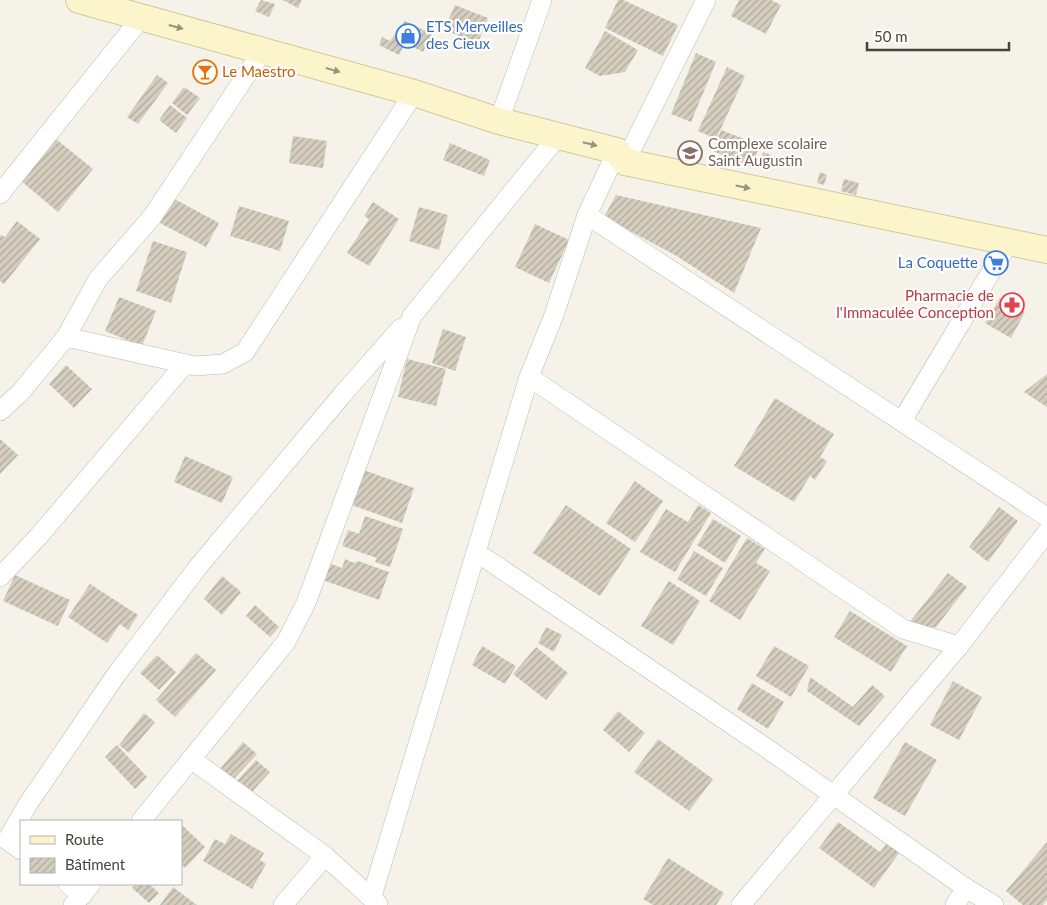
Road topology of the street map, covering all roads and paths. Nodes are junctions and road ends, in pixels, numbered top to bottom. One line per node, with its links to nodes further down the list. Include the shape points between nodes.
1 (79, 0): 4 (main road)
2 (542, 0): 7 (street)
3 (706, 0): 9 (street)
4 (141, 18): 5 (main road, one-way to 5); 10 (street)
5 (263, 50): 6 (main road, one-way to 6); 15 (street, via 152,217 98,279)
6 (414, 93): 7 (main road); 16 (street, via 245,352 223,364)
7 (499, 121): 8 (main road)
8 (558, 136): 9 (main road, one-way to 9); 14 (street)
9 (621, 156): 11 (street); 12 (main road, one-way to 12)
10 (0, 194)
11 (587, 215): 17 (street, via 554,315); 19 (street)
12 (1009, 242): 13 (main road); 19 (street)
13 (1047, 250)
14 (412, 316): 25 (street, via 306,603 286,642); 28 (street, via 198,567 116,675 28,804)
15 (66, 337): 16 (street); 18 (street, via 20,393)
16 (185, 364): 23 (street)
17 (529, 377): 22 (street); 24 (street, via 903,629)
18 (0, 411)
19 (902, 421): 20 (street)
20 (1047, 518)
21 (1047, 532): 24 (street)
22 (476, 552): 26 (street); 31 (street)
23 (0, 577)
24 (959, 646): 26 (street)
25 (190, 759): 27 (street); 29 (street)
26 (834, 795): 30 (street); 33 (street)
27 (142, 820)
28 (9, 842)
29 (325, 856): 31 (street); 32 (street)
30 (966, 888): 34 (street); 35 (street)
31 (375, 901)
32 (283, 905)
33 (741, 905)
34 (954, 905)
35 (994, 905)

